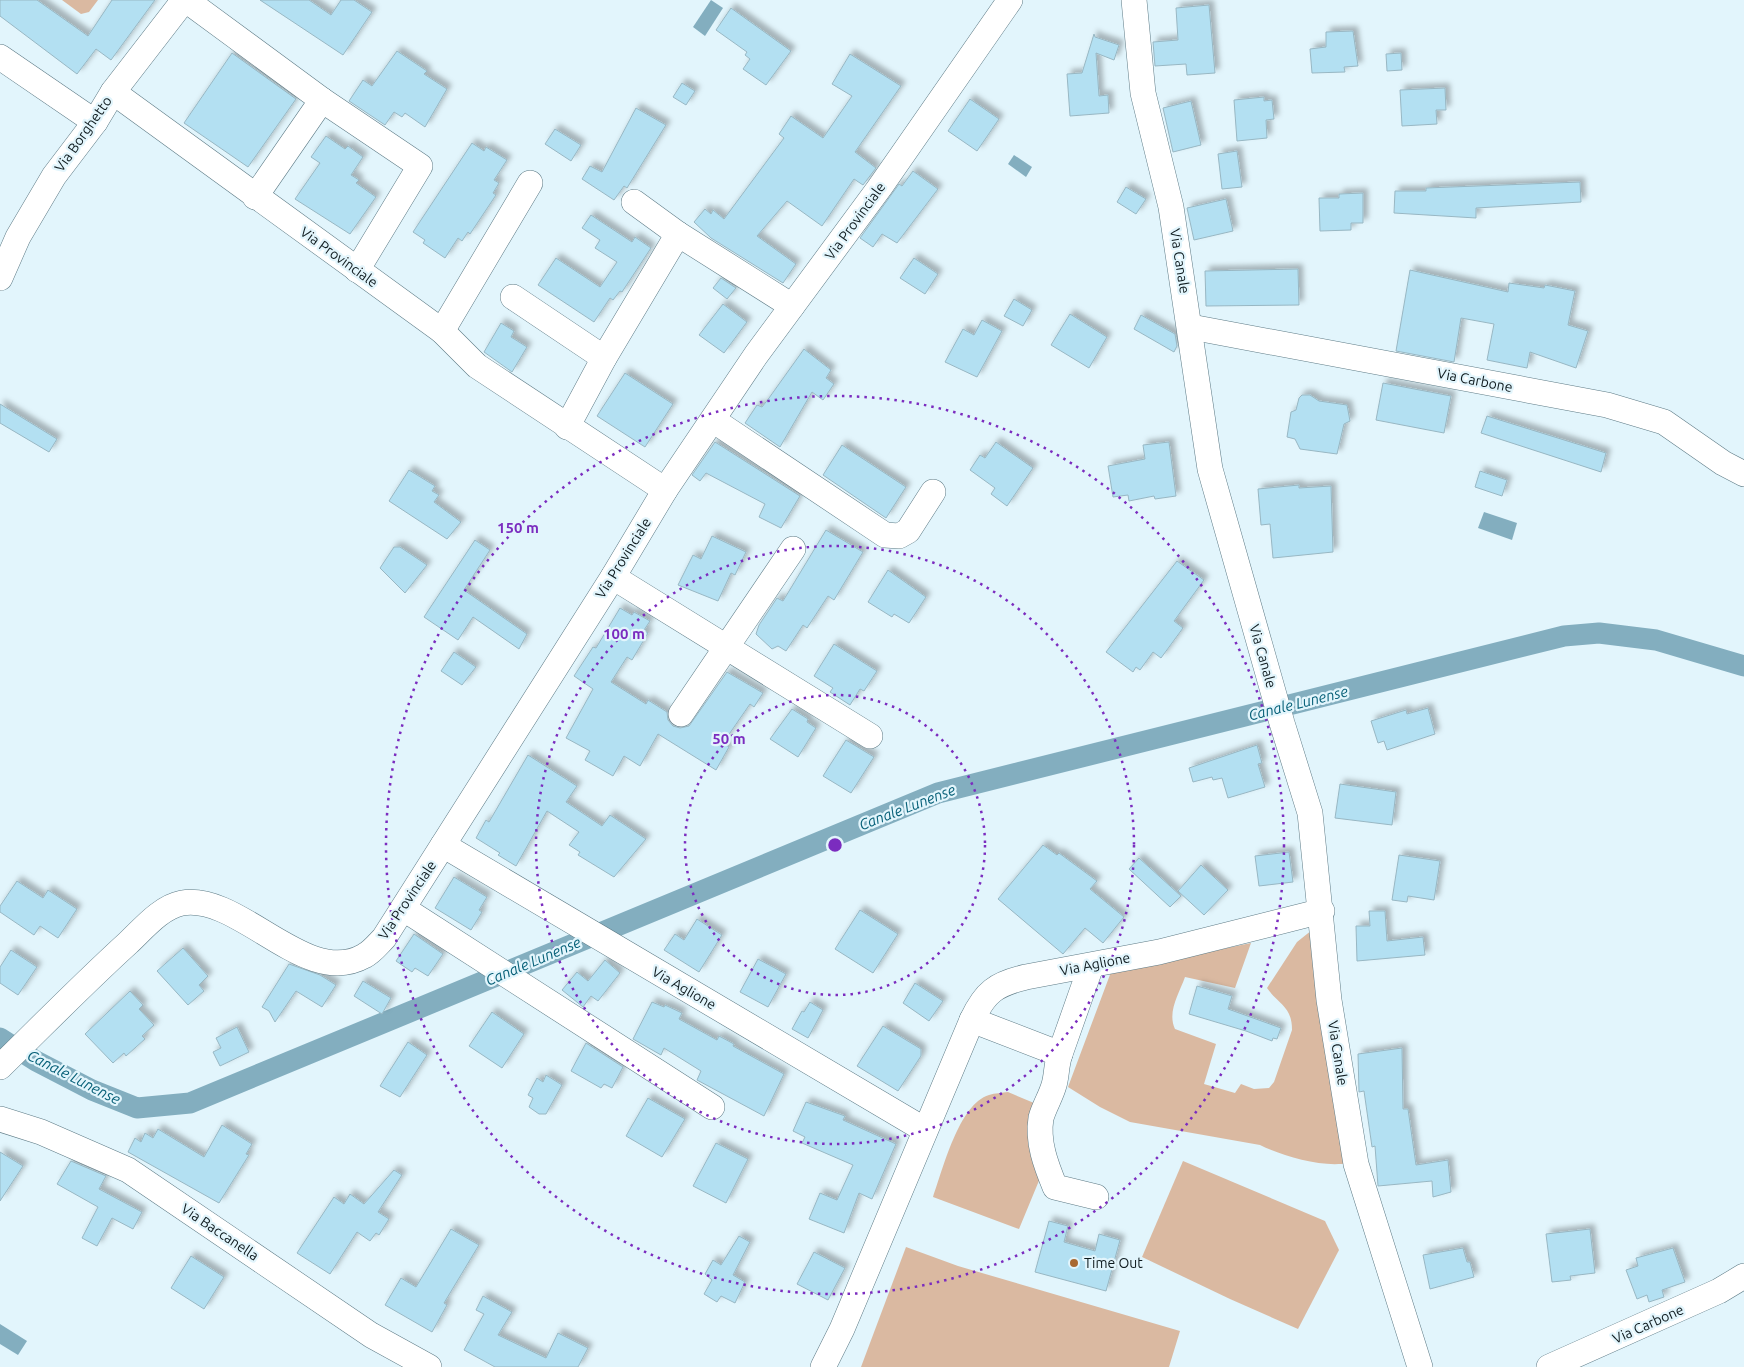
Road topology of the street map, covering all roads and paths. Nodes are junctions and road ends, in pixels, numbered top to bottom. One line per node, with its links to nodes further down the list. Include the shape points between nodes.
1 (185, 0): 5 (street, Via Borghetto); 6 (street)
2 (1010, 0): 15 (street, Via Provinciale, via 880,187)
3 (1134, 0): 16 (street, Via Canale, via 1143,93 1171,207)
4 (0, 58): 7 (street)
5 (112, 92): 7 (street, Via Borghetto); 9 (street, Via Provinciale)
6 (322, 100): 9 (street); 12 (street, via 420,166)
7 (95, 122): 13 (street, Via Borghetto, via 54,176 18,237)
8 (530, 183): 17 (street)
9 (255, 198): 12 (street, Via Provinciale)
10 (634, 202): 11 (street)
11 (678, 234): 15 (street); 18 (street)
12 (357, 270): 17 (street, Via Provinciale)
13 (0, 278)
14 (513, 297): 18 (street)
15 (792, 306): 19 (street, Via Provinciale)
16 (1191, 328): 21 (street, Via Carbone, via 1607,405 1664,422); 31 (street, Via Canale, via 1210,469 1310,814)
17 (442, 331): 20 (street, Via Provinciale, via 477,366)
18 (604, 358): 20 (street)
19 (713, 420): 22 (street, Via Provinciale); 23 (street, via 885,535 899,536 908,531)
20 (567, 427): 22 (street, Via Provinciale)
21 (1744, 474)
22 (665, 490): 25 (street, Via Provinciale)
23 (933, 492)
24 (793, 549): 26 (street)
25 (613, 577): 26 (street); 29 (street, Via Provinciale)
26 (726, 648): 27 (street); 28 (street)
27 (681, 714)
28 (870, 736)
29 (443, 845): 30 (street, Via Provinciale); 38 (street, Via Aglione)
30 (404, 909): 35 (street, Via Provinciale, via 384,938 365,956 348,963 302,954 213,906 182,903 158,916); 36 (street)
31 (1322, 910): 32 (street, Via Aglione); 43 (street, Via Canale, via 1329,1000 1356,1164)
32 (1091, 966): 33 (street, Via Aglione, via 1007,981 981,1000); 34 (street)
33 (972, 1020): 34 (street); 38 (street, Via Aglione)
34 (1060, 1054): 39 (street, via 1055,1083 1042,1117 1039,1137 1044,1157 1055,1187)
35 (13, 1055)
36 (712, 1107)
37 (0, 1119): 41 (street, Via Baccanella, via 41,1132 128,1170 372,1335)
38 (925, 1130): 42 (street, Via Aglione)
39 (1096, 1197)
40 (1744, 1276): 44 (street, Via Carbone, via 1719,1291)
41 (429, 1367)
42 (823, 1367)
43 (1420, 1367)
44 (1549, 1367)

